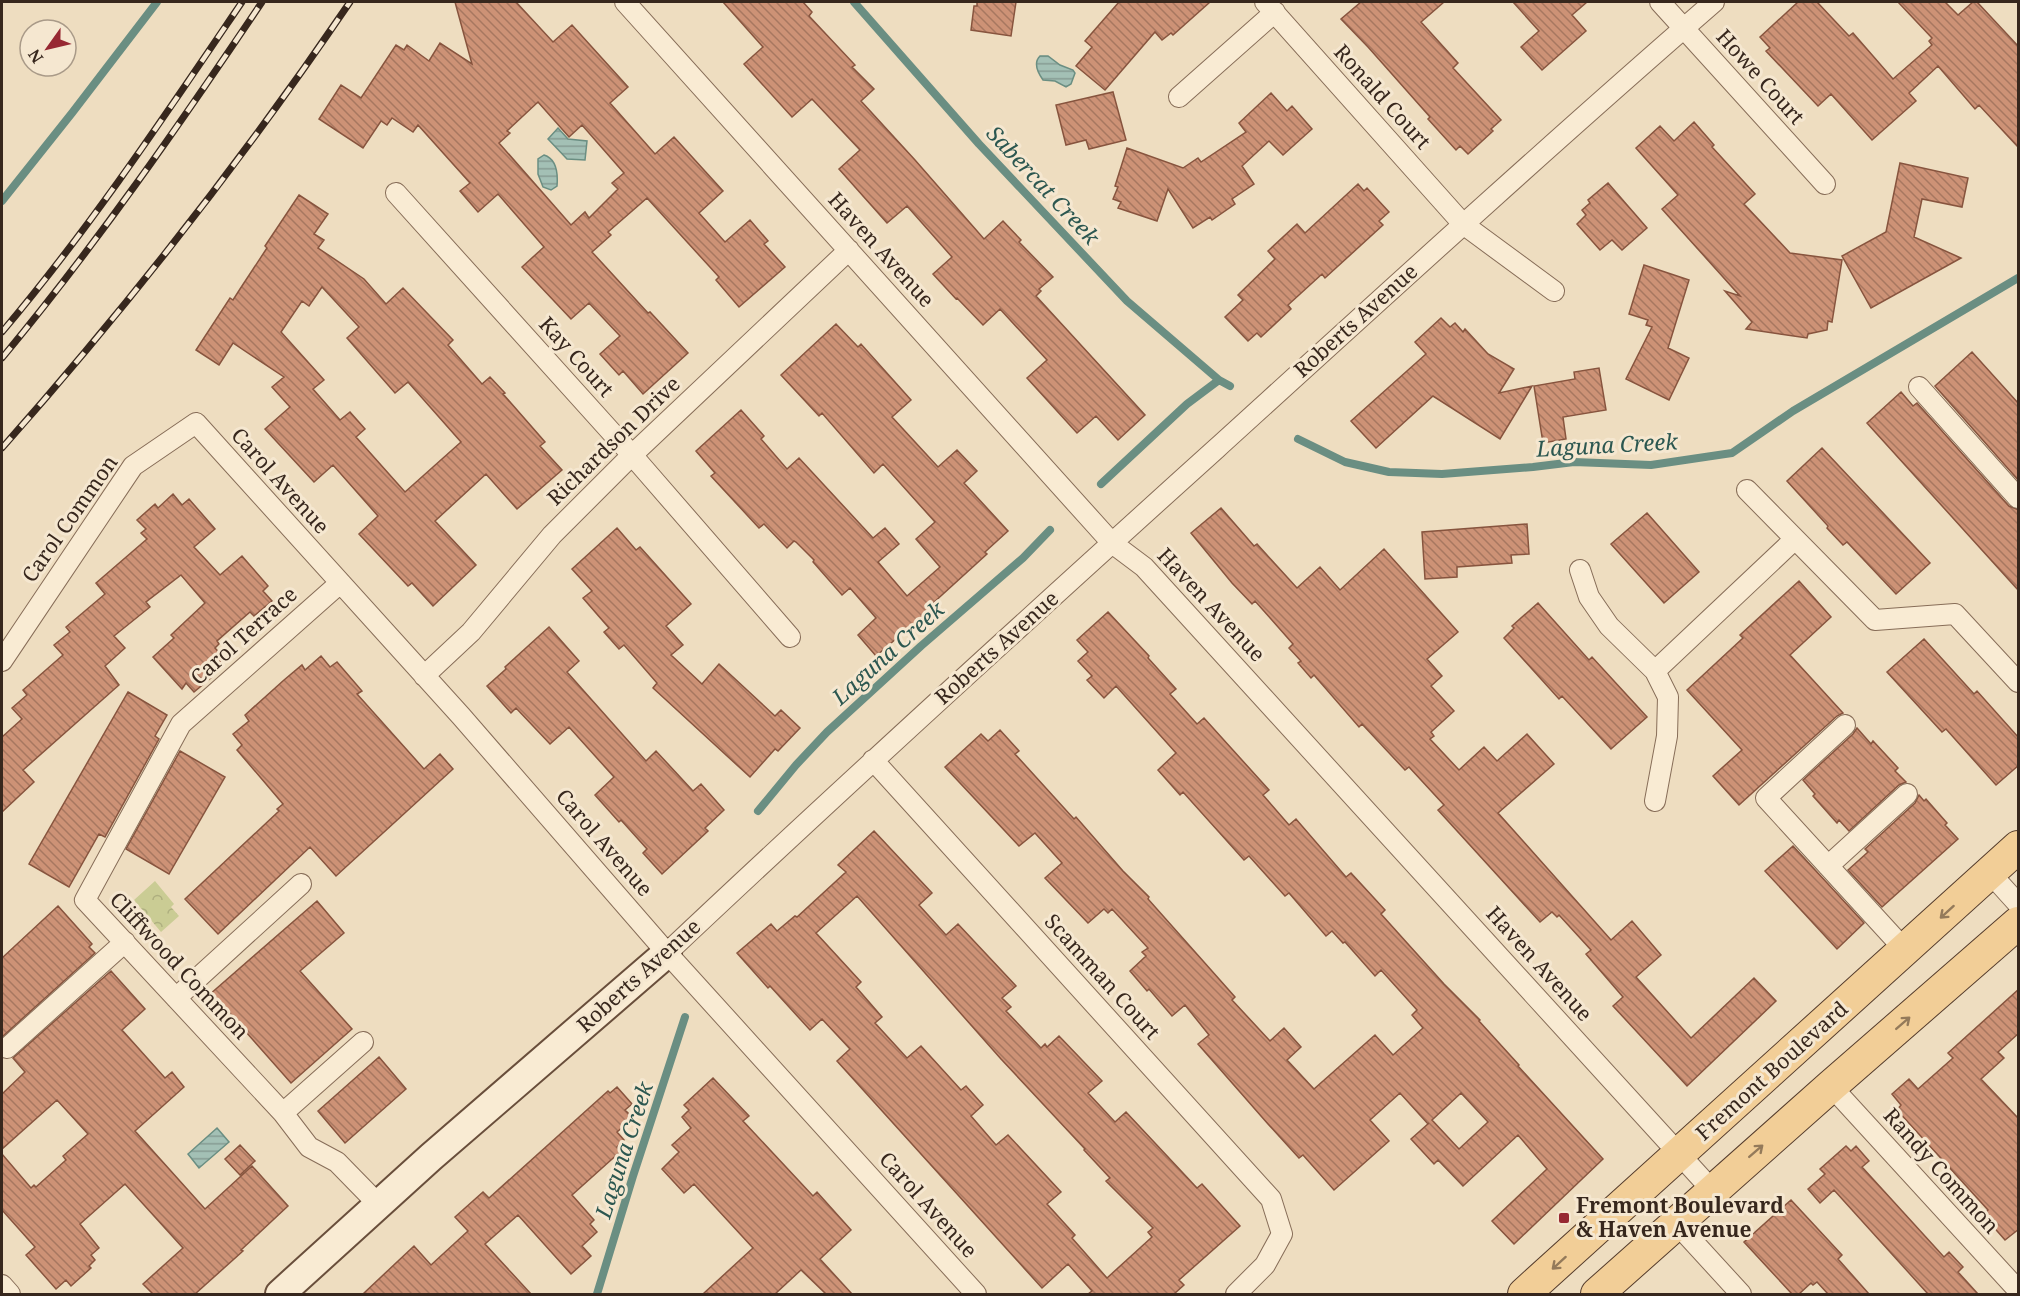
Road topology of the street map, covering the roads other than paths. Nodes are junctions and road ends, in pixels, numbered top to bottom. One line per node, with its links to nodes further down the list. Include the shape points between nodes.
1 (625, 2): 10 (street, Haven Avenue)
2 (1660, 2): 5 (street, Howe Court)
3 (1714, 2): 5 (street, Roberts Avenue)
4 (1270, 7): 6 (street); 9 (street, Ronald Court)
5 (1684, 28): 7 (street, Howe Court); 9 (street, Roberts Avenue)
6 (1179, 97)
7 (1825, 184)
8 (396, 193): 14 (street, Kay Court)
9 (1463, 224): 11 (street, Ronald Court); 18 (street, Roberts Avenue)
10 (849, 250): 14 (street, Richardson Drive); 18 (street, Haven Avenue)
11 (1554, 291)
12 (1919, 387): 16 (street)
13 (196, 423): 20 (street, Carol Avenue); 22 (street, Carol Common, via 133,466)
14 (632, 455): 21 (street, Kay Court); 24 (street, Richardson Drive, via 552,534 471,632)
15 (1747, 490): 17 (street)
16 (2019, 498)
17 (1796, 539): 23 (street); 25 (street, via 1875,620 1955,614)
18 (1112, 543): 28 (street, Roberts Avenue); 45 (street, Haven Avenue, via 1144,567)
19 (1580, 570): 23 (street, via 1589,597 1609,626)
20 (339, 584): 24 (street, Carol Avenue); 26 (street, Carol Terrace)
21 (790, 637)
22 (2, 661)
23 (1655, 670): 30 (street, via 1668,697 1667,736)
24 (424, 676): 39 (street, Carol Avenue)
25 (2019, 682)
26 (181, 724): 37 (street, Cliffwood Common, via 85,900)
27 (1845, 725): 32 (street, via 1766,798)
28 (873, 760): 39 (street, Roberts Avenue); 54 (street, Scamman Court, via 1271,1199 1282,1234 1266,1265)
29 (1907, 794): 32 (street)
30 (1655, 801)
31 (2019, 847): 33 (main road, Fremont Boulevard)
32 (1828, 866): 38 (street)
33 (1990, 873): 35 (street); 38 (main road, Fremont Boulevard, one-way to 38)
34 (301, 884): 40 (street)
35 (2019, 904)
36 (2019, 923): 43 (main road, one-way to 36)
37 (125, 942): 40 (street, Cliffwood Common); 42 (street)
38 (1905, 950): 45 (main road, Fremont Boulevard)
39 (667, 953): 47 (street, Roberts Avenue); 53 (street, Carol Avenue)
40 (176, 998): 44 (street, Cliffwood Common)
41 (363, 1042): 44 (street)
42 (7, 1048)
43 (1831, 1086): 46 (main road, one-way to 43); 50 (street, Randy Common)
44 (283, 1113): 47 (street, Cliffwood Common, via 309,1148 337,1162)
45 (1681, 1154): 46 (street, Haven Avenue); 55 (main road, Fremont Boulevard, one-way to 55)
46 (1712, 1190): 48 (main road)
47 (379, 1204): 52 (street, Roberts Avenue)
48 (1676, 1223): 56 (main road); 57 (street)
49 (2, 1285): 51 (street)
50 (2015, 1290)
51 (10, 1294)
52 (280, 1294)
53 (976, 1294)
54 (1236, 1294)
55 (1524, 1294)
56 (1597, 1294)
57 (1741, 1294)

